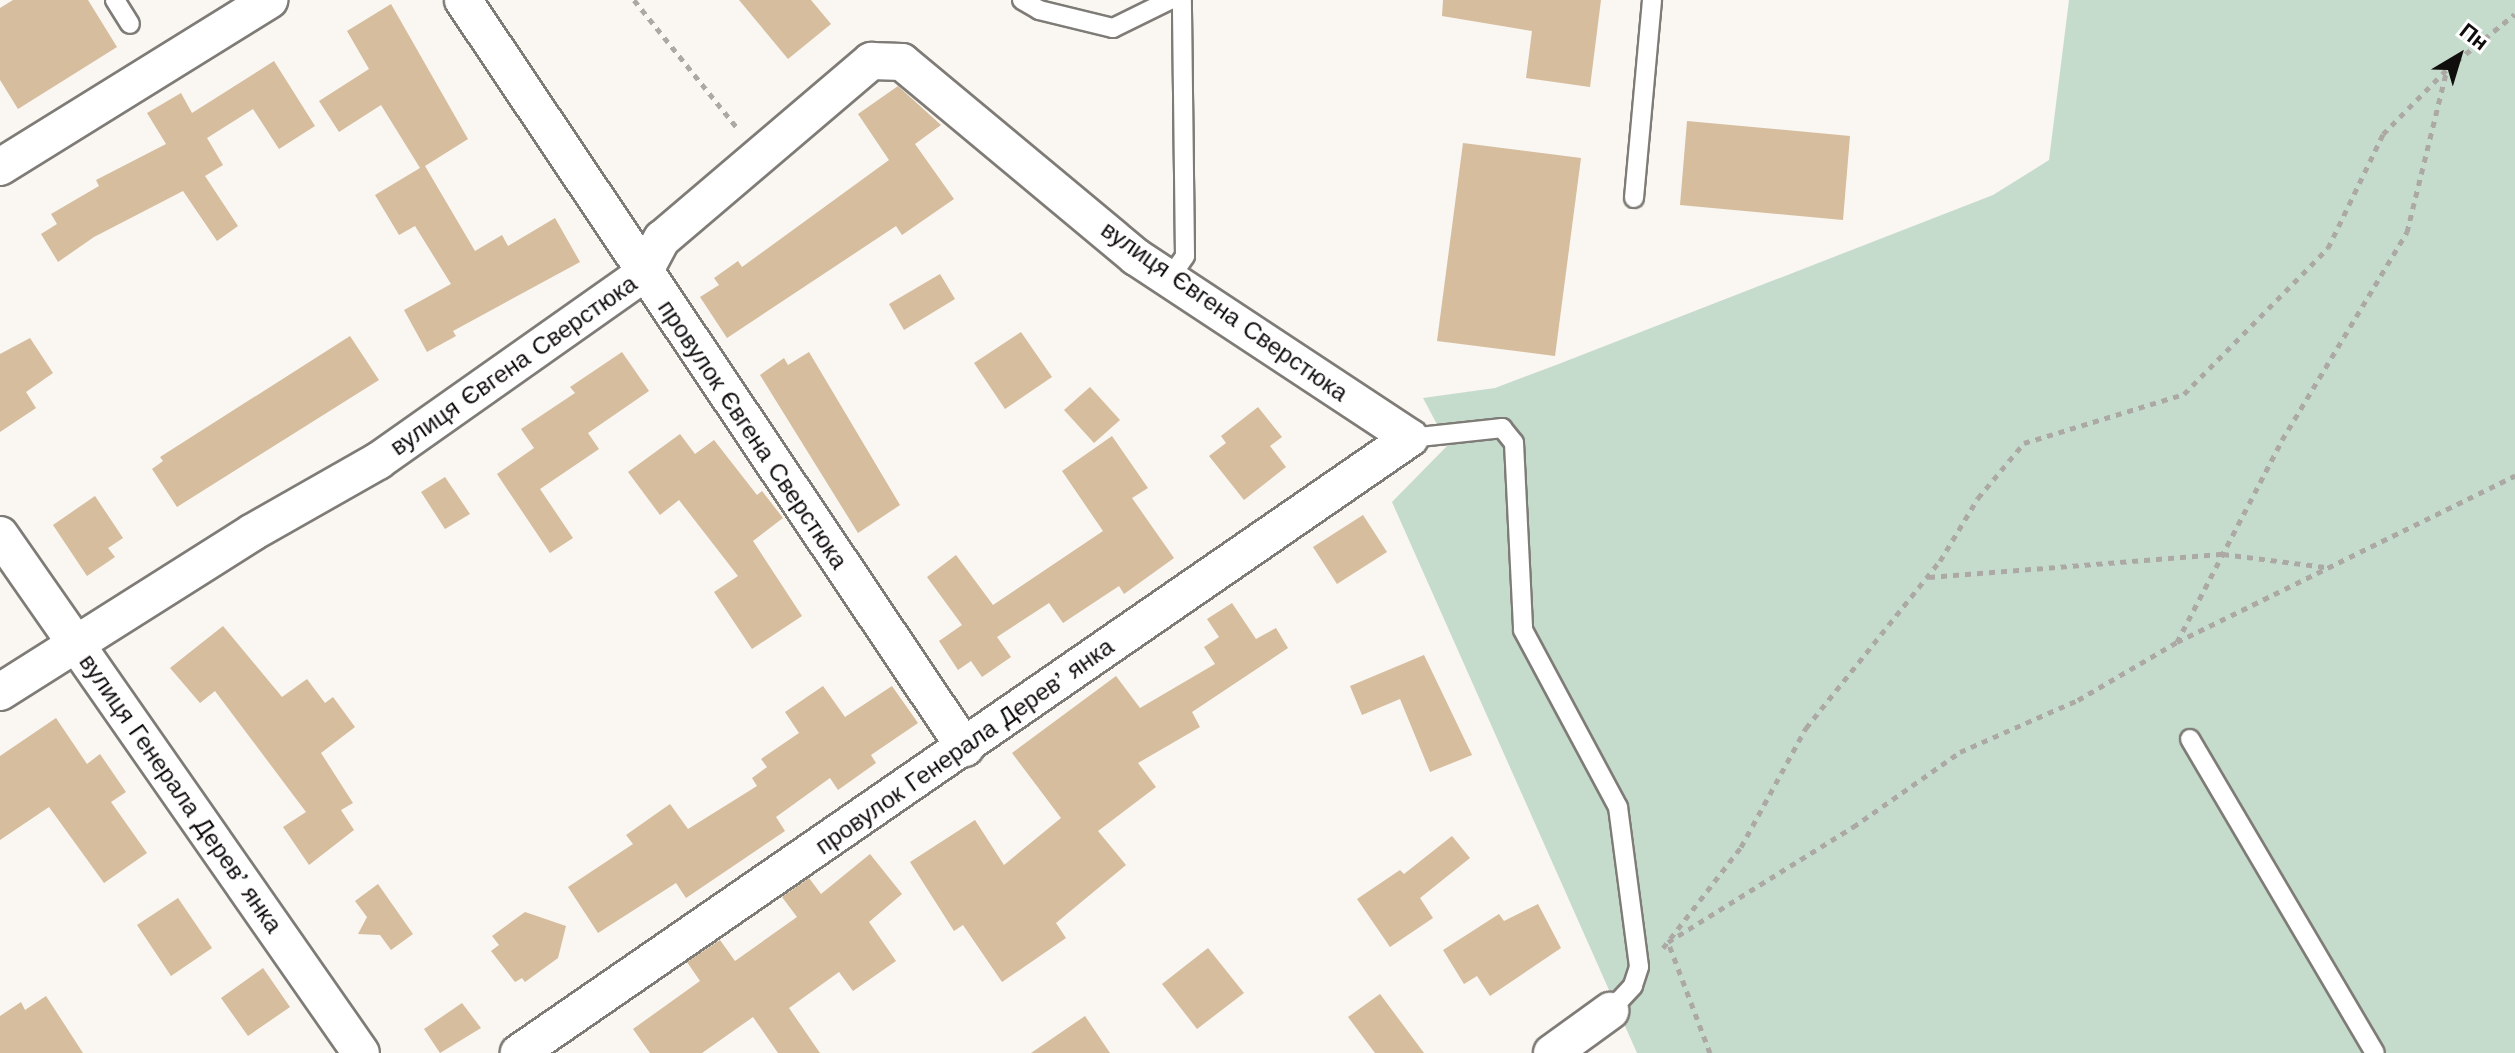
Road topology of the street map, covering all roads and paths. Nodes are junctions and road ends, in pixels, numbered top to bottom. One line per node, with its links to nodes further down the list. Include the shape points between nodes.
1 (115, 0): 10 (lane)
2 (269, 0): 13 (street)
3 (463, 0): 15 (street, провулок Євгена Сверстюка)
4 (634, 0): 12 (path)
5 (1022, 0): 6 (lane, via 1039,10 1113,28)
6 (1170, 0)
7 (1182, 0): 16 (lane, via 1185,256)
8 (1652, 0): 14 (lane)
9 (2515, 14): 11 (path)
10 (130, 24)
11 (2447, 69): 20 (path, via 2407,232 2282,440); 22 (path, via 2383,134 2328,248 2184,394 2024,443 1978,498)
12 (760, 156): 15 (street, вулиця Євгена Сверстюка, via 662,239); 16 (street, вулиця Євгена Сверстюка, via 871,61 902,62)
13 (0, 167)
14 (1634, 198)
15 (643, 274): 24 (street, вулиця Євгена Сверстюка, via 378,461 253,532); 27 (street, провулок Євгена Сверстюка)
16 (1169, 279): 17 (street, вулиця Євгена Сверстюка)
17 (1410, 438): 27 (street, провулок Генерала Деревʼянка); 29 (lane, via 1502,428 1514,443 1523,630 1618,807 1639,967)
18 (2515, 476): 21 (path)
19 (0, 535): 24 (street, вулиця Генерала Деревʼянка)
20 (2223, 554): 21 (path); 22 (path); 23 (path)
21 (2327, 567): 23 (path)
22 (1928, 577): 28 (path, via 1806,728 1741,847)
23 (2177, 642): 28 (path, via 2078,700 1960,752 1853,827)
24 (76, 646): 25 (street, вулиця Євгена Сверстюка); 30 (street, вулиця Генерала Деревʼянка)
25 (0, 692)
26 (2190, 739): 34 (lane)
27 (965, 748): 31 (street, провулок Генерала Деревʼянка)
28 (1668, 942): 29 (path); 33 (path)
29 (1622, 999): 32 (street)
30 (361, 1053)
31 (519, 1053)
32 (1552, 1053)
33 (1710, 1053)
34 (2375, 1053)

